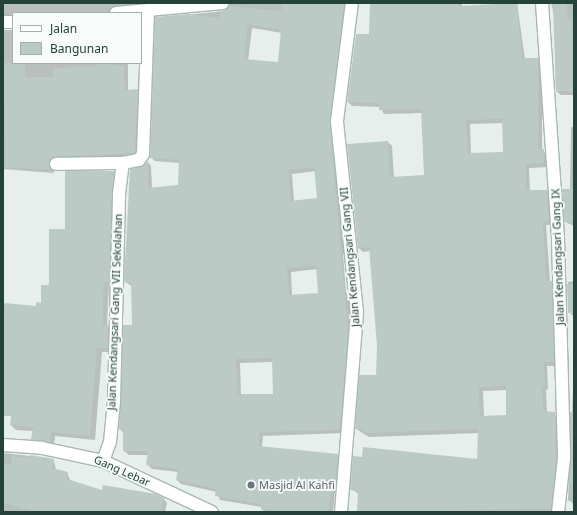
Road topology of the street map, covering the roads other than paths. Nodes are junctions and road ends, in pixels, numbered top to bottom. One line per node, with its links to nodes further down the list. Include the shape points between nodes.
1 (223, 3): 4 (street)
2 (352, 3): 11 (street, Jalan Kendangsari Gang VII, via 337,122 357,312)
3 (542, 3): 12 (street, Jalan Kendangsari Gang IX, via 558,239 564,458)
4 (148, 10): 5 (street); 6 (street, via 143,154 139,160)
5 (127, 12)
6 (123, 163): 7 (street); 9 (street, Jalan Kendangsari Gang VII Sekolahan, via 114,401 110,442)
7 (56, 164)
8 (3, 445): 9 (street, Gang Lebar, via 49,449)
9 (103, 461): 10 (street, Gang Lebar)
10 (212, 512)
11 (341, 512)
12 (558, 512)

